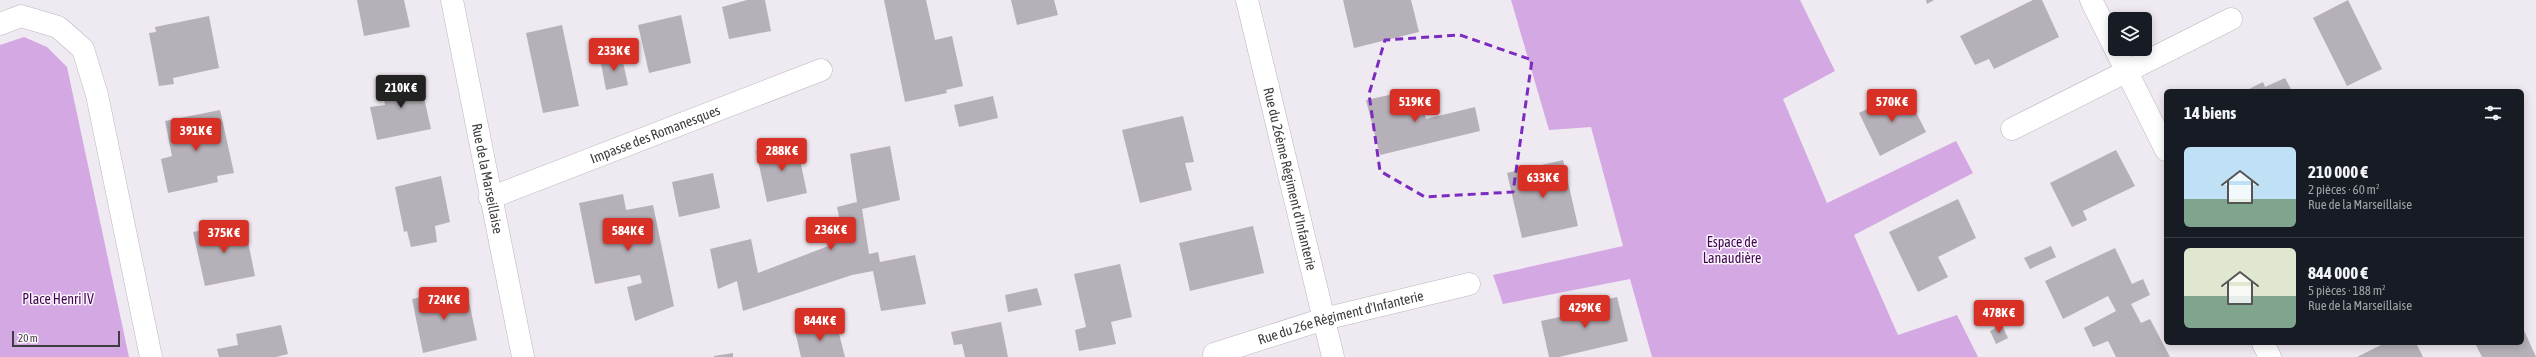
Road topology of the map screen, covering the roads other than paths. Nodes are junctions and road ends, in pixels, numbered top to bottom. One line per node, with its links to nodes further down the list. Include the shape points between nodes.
1 (452, 0): 10 (street, Rue de la Marseillaise)
2 (1247, 0): 12 (street, Rue du 26ème Régiment d'Infanterie)
3 (2091, 0): 7 (street)
4 (2231, 19): 7 (street)
5 (0, 24): 15 (street, via 21,16 58,27 83,49 97,95)
6 (821, 70): 10 (street, Impasse des Romanesques)
7 (2126, 72): 8 (street); 9 (street)
8 (2012, 129)
9 (2164, 146)
10 (490, 198): 16 (street, Rue de la Marseillaise)
11 (1469, 284): 12 (street, Rue du 26e Régiment d'Infanterie)
12 (1324, 319): 14 (street, Rue du 26e Régiment d'Infanterie); 17 (street, Rue du 26ème Régiment d'Infanterie)
13 (2264, 345): 18 (street)
14 (1214, 354)
15 (151, 357)
16 (523, 357)
17 (1333, 357)
18 (2270, 357)

